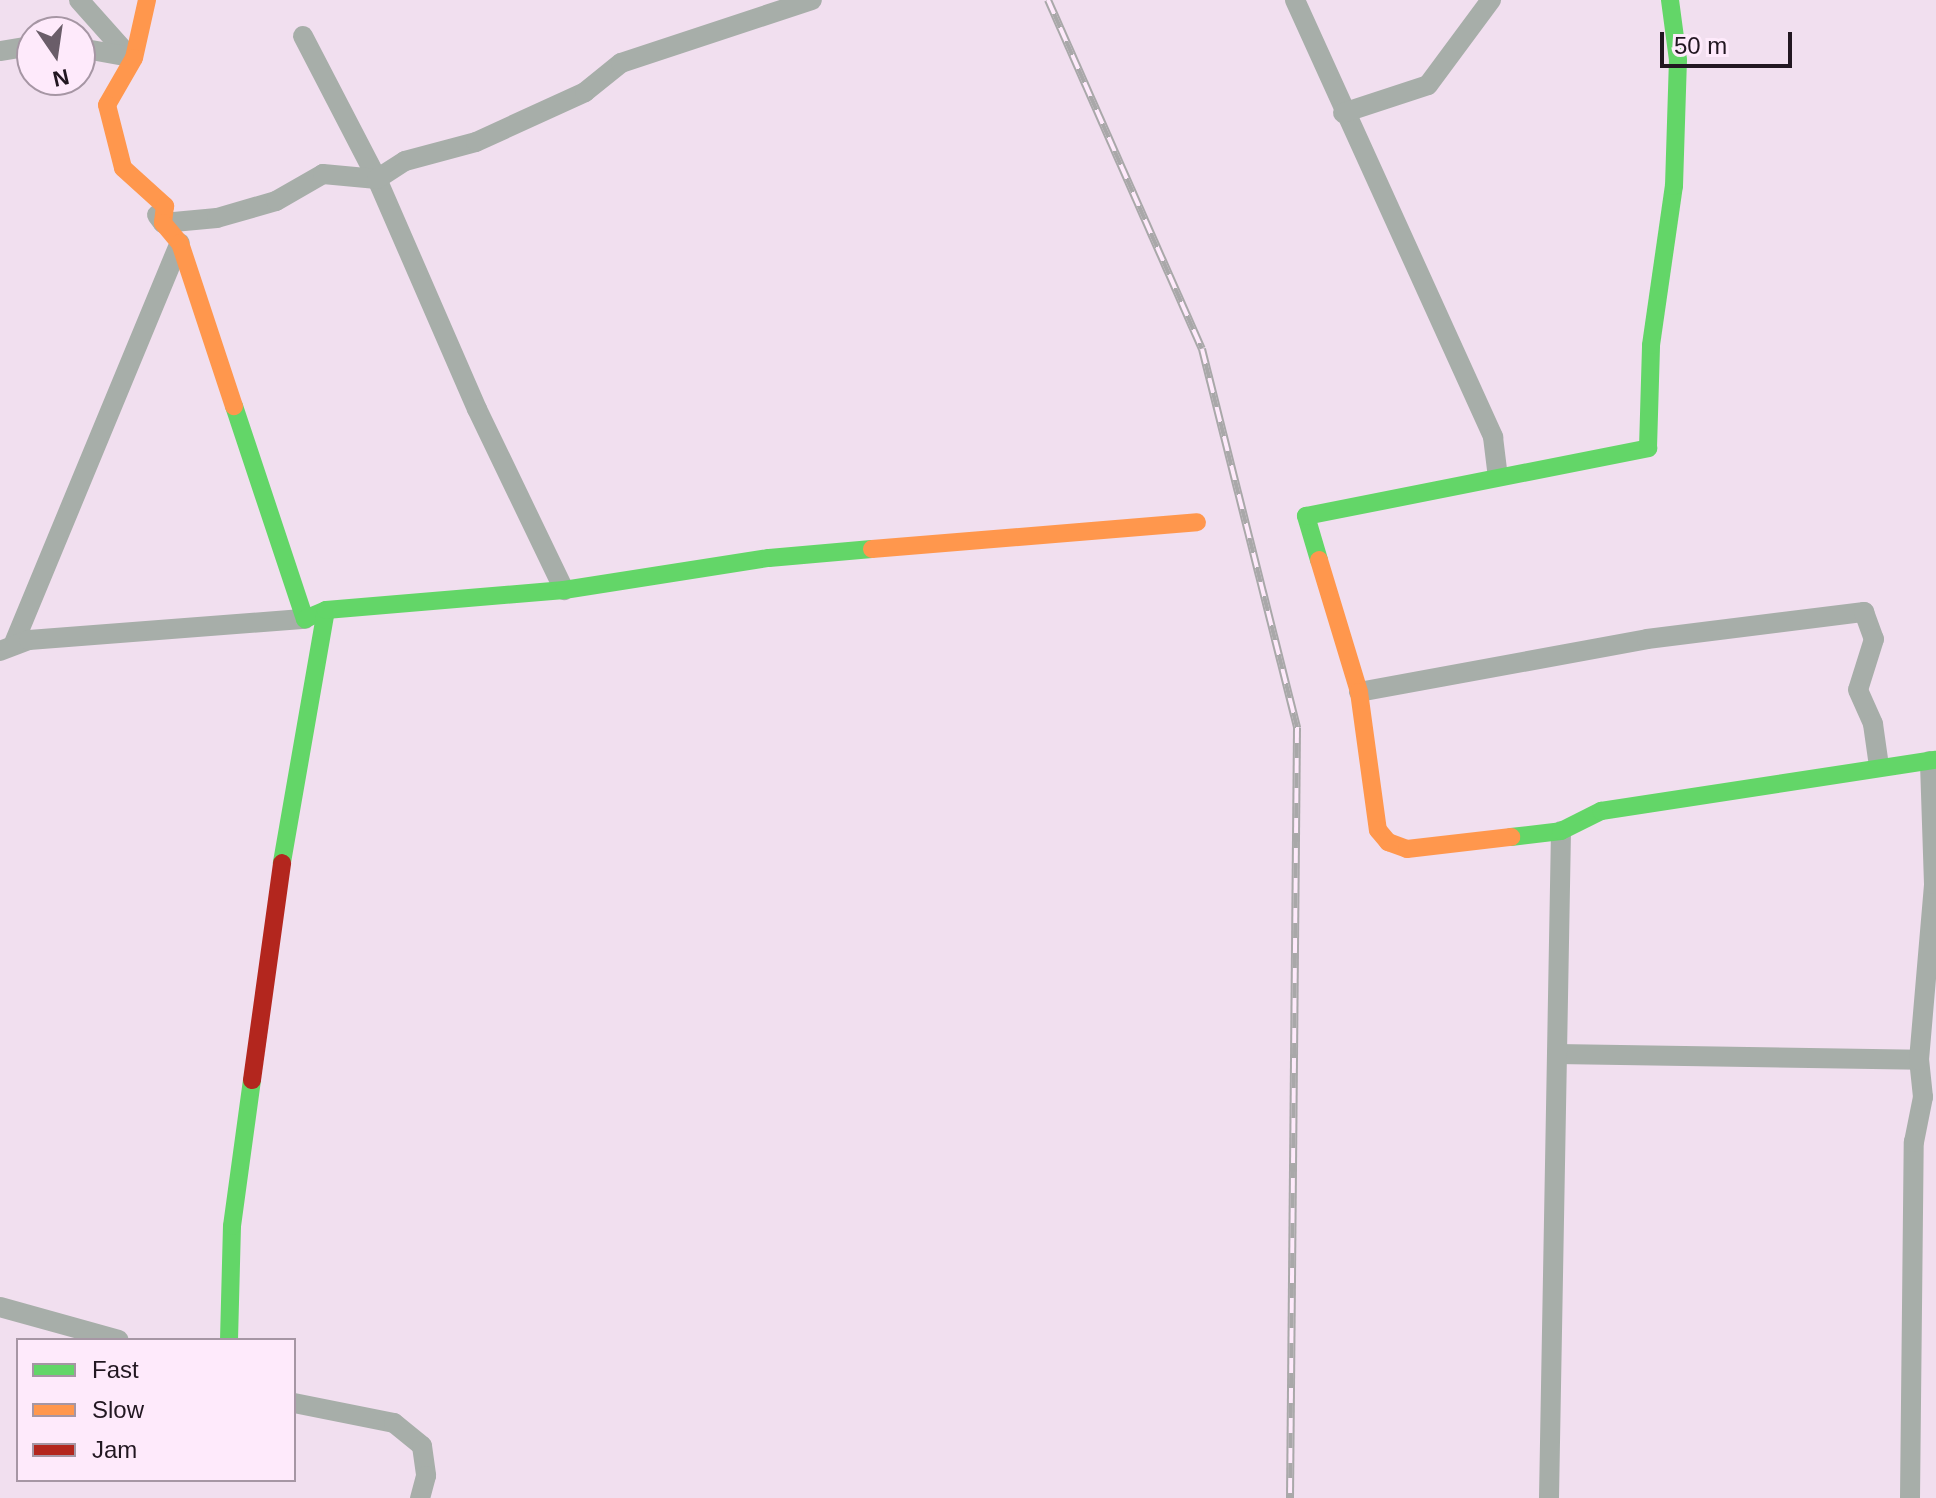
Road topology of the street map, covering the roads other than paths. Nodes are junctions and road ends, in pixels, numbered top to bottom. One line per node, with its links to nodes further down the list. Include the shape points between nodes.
1 (79, 0): 9 (street)
2 (147, 0): 9 (street)
3 (812, 0): 12 (street, via 621,63 585,92 476,142 405,161)
4 (1295, 0): 10 (street)
5 (1491, 0): 10 (street, via 1428,85)
6 (1670, 0): 15 (street, via 1678,60 1674,186 1651,345 1648,448)
7 (303, 36): 12 (street)
8 (96, 51): 9 (street)
9 (131, 57): 11 (street, via 107,105)
10 (1343, 113): 15 (street, via 1493,437)
11 (123, 168): 13 (street)
12 (377, 179): 13 (street, via 323,174 276,201 217,218); 17 (street, via 477,409)
13 (163, 223): 14 (street)
14 (180, 243): 19 (street); 20 (street)
15 (1498, 475): 21 (street, via 1306,516)
16 (1197, 522): 17 (street, via 769,558)
17 (564, 590): 18 (street)
18 (326, 610): 19 (street); 29 (street, via 289,812 234,1211)
19 (305, 619): 20 (street)
20 (7, 647)
21 (1359, 692): 23 (street, via 1647,639 1864,612 1874,639 1858,690 1873,724); 24 (street, via 1373,811 1388,842 1407,849)
22 (1933, 761): 23 (street); 26 (street, via 1934,884)
23 (1879, 766): 24 (street, via 1601,811)
24 (1561, 831): 25 (street)
25 (1557, 1054): 26 (street); 32 (street)
26 (1919, 1060): 33 (street, via 1923,1097 1914,1142 1916,1258 1908,1335)
27 (0, 1307): 28 (street)
28 (112, 1338)
29 (229, 1338)
30 (296, 1403): 31 (street, via 394,1423 422,1446 426,1476)
31 (420, 1498)
32 (1549, 1498)
33 (1910, 1498)

